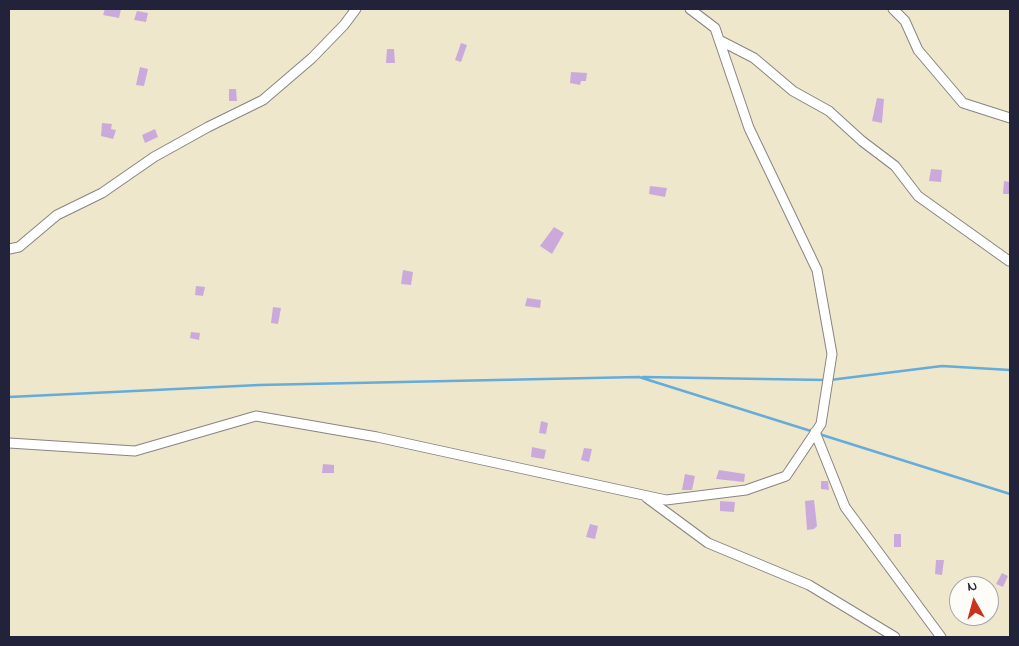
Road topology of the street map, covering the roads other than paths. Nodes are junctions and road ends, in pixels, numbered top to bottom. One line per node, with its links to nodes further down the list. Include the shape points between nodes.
1 (356, 9): 6 (street, via 312,58 263,100 154,157 102,193 57,215 19,246)
2 (690, 9): 4 (street, via 715,28)
3 (893, 9): 5 (street, via 905,21 918,50 963,103)
4 (719, 40): 7 (street, via 754,58 793,91 829,111 895,166 918,196); 8 (street, via 749,128 817,270 832,354 821,424)
5 (1010, 118)
6 (9, 249)
7 (1009, 261)
8 (816, 432): 10 (street, via 786,476 737,491 666,500); 12 (street, via 844,507)
9 (9, 443): 10 (street, via 135,451 256,416 377,437)
10 (642, 494): 11 (street, via 708,543 809,585)
11 (895, 637)
12 (942, 637)

